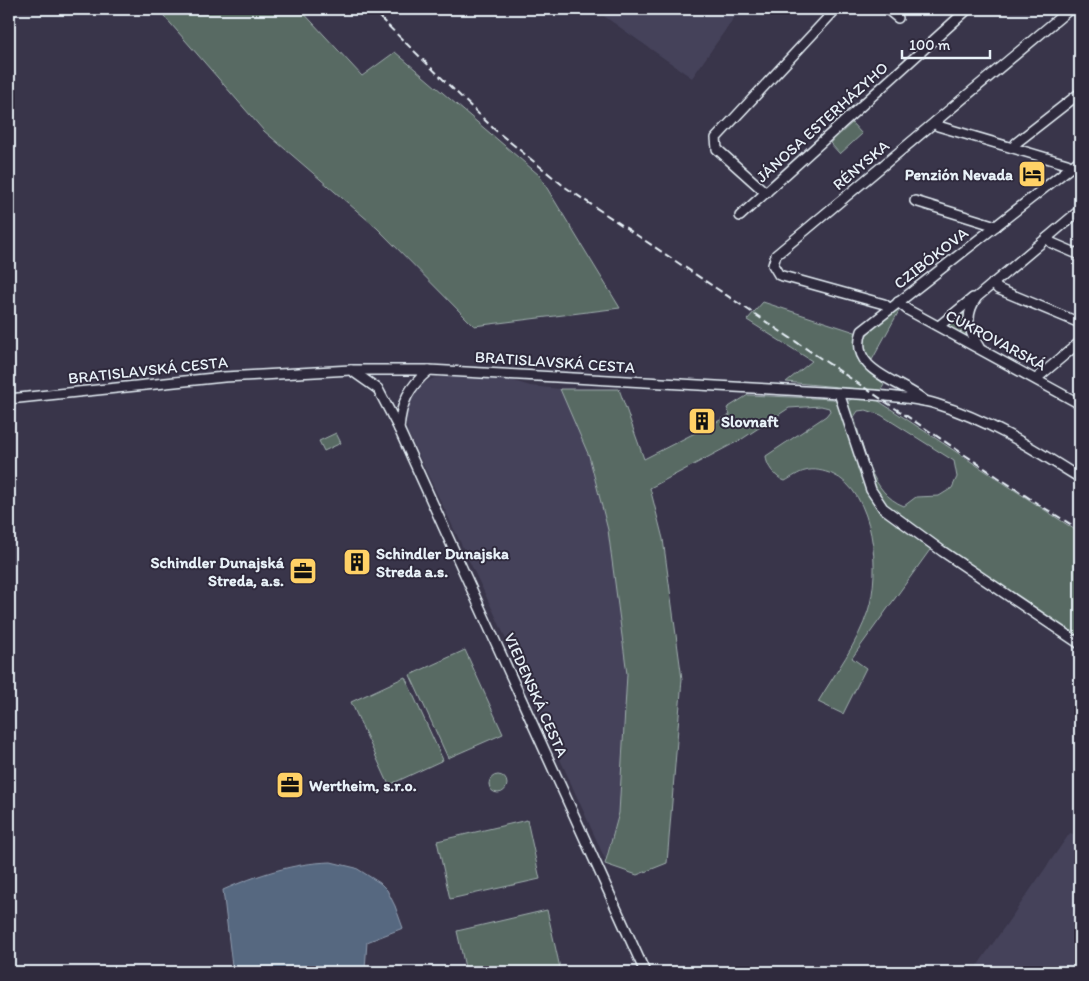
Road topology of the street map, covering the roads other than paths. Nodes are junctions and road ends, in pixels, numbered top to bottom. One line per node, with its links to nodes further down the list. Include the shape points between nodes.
1 (836, 9): 11 (street, via 716,138 717,149)
2 (887, 9): 5 (street)
3 (968, 9): 11 (street, JÁNOSA ESTERHÁZYHO)
4 (1070, 9): 7 (street, RÉNYSKA)
5 (898, 18)
6 (1080, 93): 8 (street)
7 (936, 122): 8 (street, via 938,126); 21 (street, RÉNYSKA, via 776,255 773,265 779,275)
8 (1013, 148): 10 (street)
9 (1080, 160): 10 (street, CZIBÓKOVA)
10 (1070, 167): 15 (street, CZIBÓKOVA)
11 (766, 193): 14 (street, JÁNOSA ESTERHÁZYHO)
12 (915, 201): 15 (street)
13 (1080, 210): 16 (street)
14 (740, 216)
15 (996, 226): 20 (street, CZIBÓKOVA)
16 (1047, 238): 17 (street); 18 (street)
17 (1080, 255)
18 (993, 283): 19 (street); 22 (street)
19 (976, 296): 23 (street); 25 (street, via 968,312 968,323 973,340)
20 (898, 302): 21 (street, CZIBÓKOVA); 23 (street, CUKROVARSKÁ)
21 (889, 308): 28 (street, CZIBÓKOVA, via 868,326 859,339 863,360)
22 (1080, 323)
23 (939, 326): 25 (street, CUKROVARSKÁ)
24 (1080, 342): 29 (street)
25 (980, 349): 29 (street, CUKROVARSKÁ)
26 (351, 370): 27 (street, BRATISLAVSKÁ CESTA); 32 (street, BRATISLAVSKÁ CESTA, via 224,377); 35 (street, VIEDENSKÁ CESTA, via 378,389)
27 (430, 370): 30 (street, BRATISLAVSKÁ CESTA); 35 (street, via 406,395)
28 (883, 375): 31 (street, via 889,384); 33 (street)
29 (1036, 379): 34 (street, CUKROVARSKÁ)
30 (839, 393): 31 (street, BRATISLAVSKÁ CESTA); 37 (street, via 871,490 883,508)
31 (889, 397): 33 (street, BRATISLAVSKÁ CESTA)
32 (9, 399)
33 (925, 402): 36 (street, BRATISLAVSKÁ CESTA, via 995,427)
34 (1080, 404)
35 (399, 429): 38 (street, VIEDENSKÁ CESTA)
36 (1080, 478)
37 (1080, 644)
38 (645, 972)

